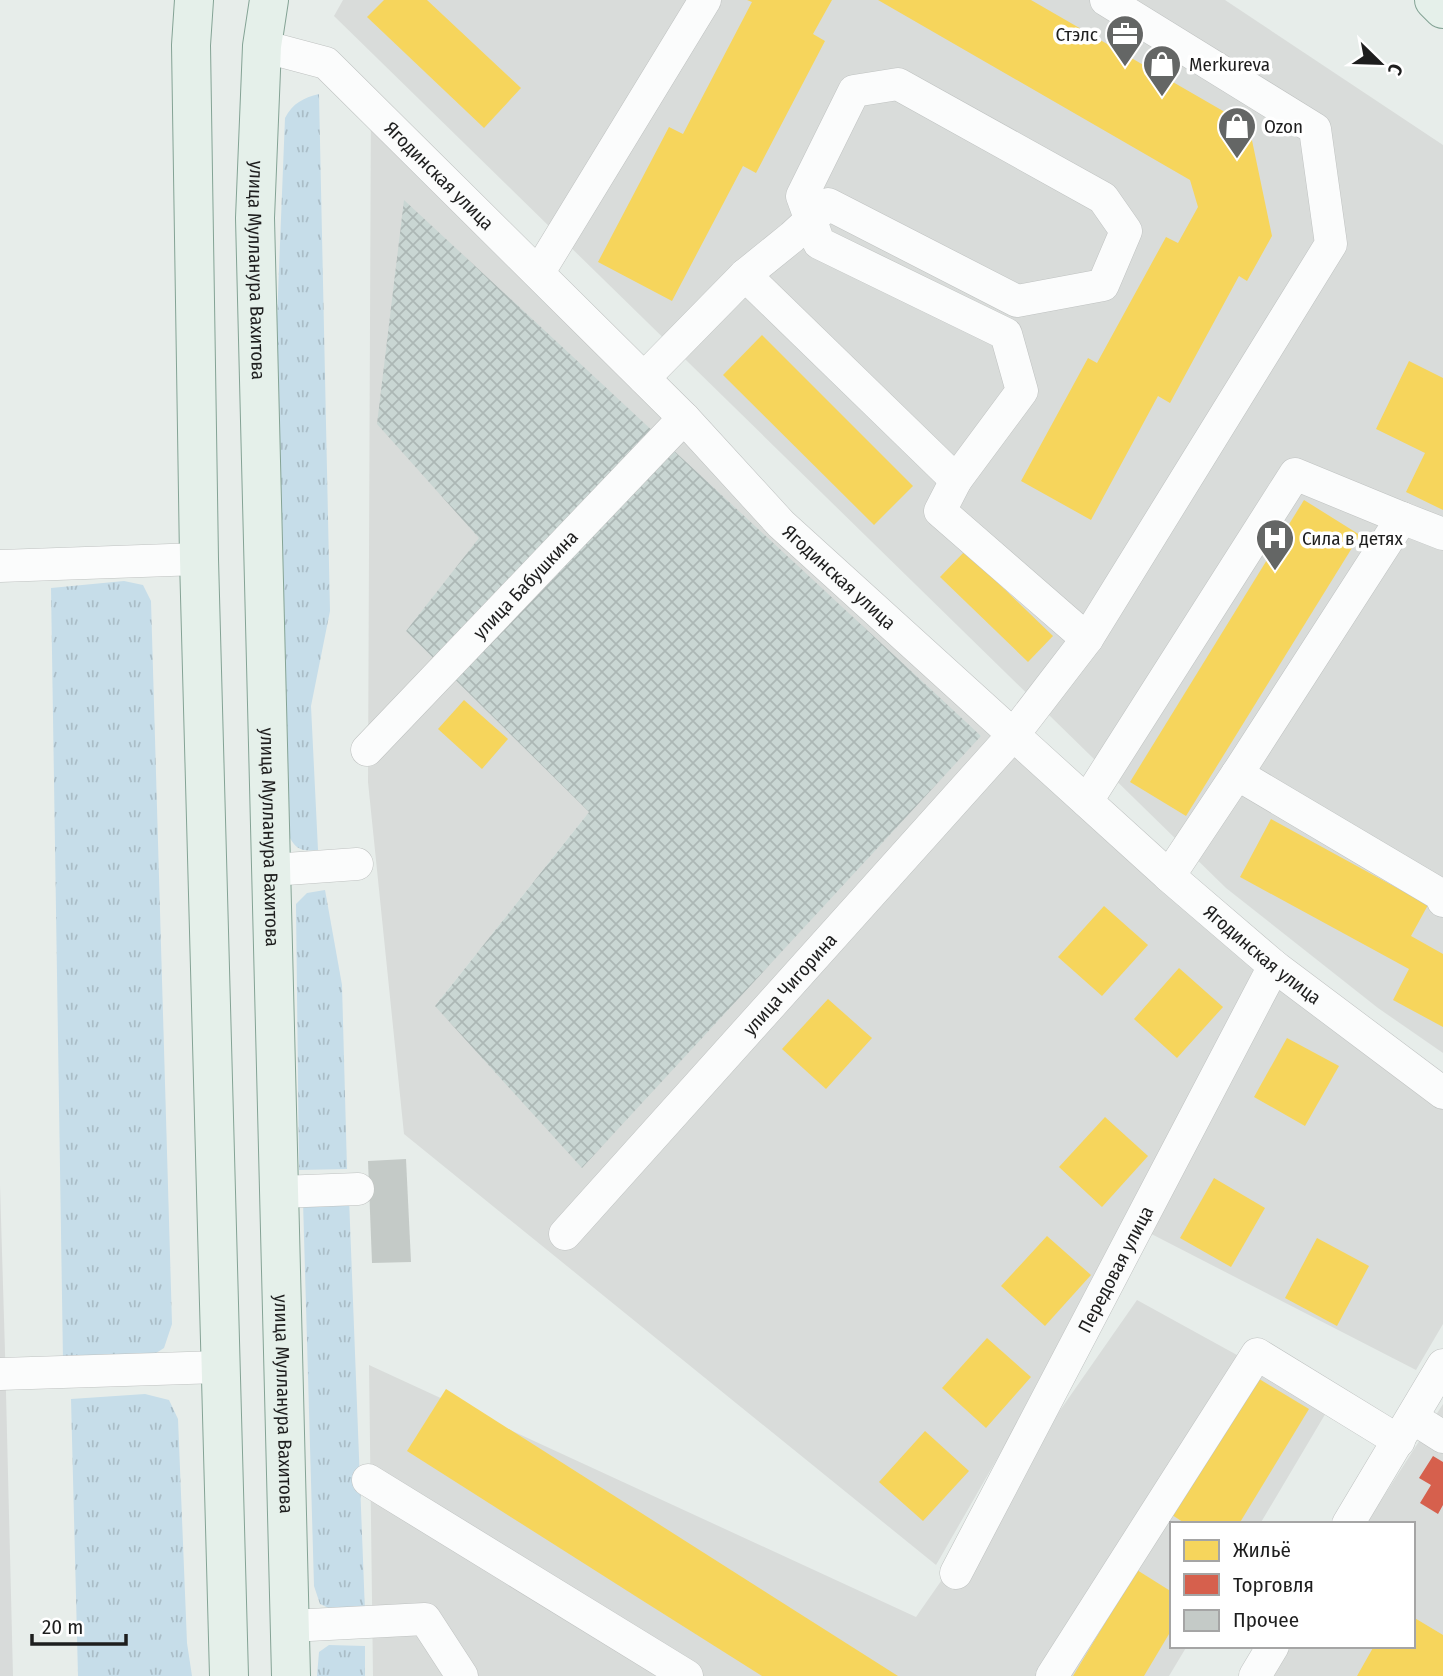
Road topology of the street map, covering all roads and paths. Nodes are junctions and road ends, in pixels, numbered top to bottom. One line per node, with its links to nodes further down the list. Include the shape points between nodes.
1 (194, 0): 15 (main road)
2 (270, 0): 7 (main road, улица Мулланура Вахитова)
3 (705, 0): 8 (street)
4 (1107, 0): 17 (street, улица Чигорина, via 1315,129 1331,244)
5 (1434, 0): 6 (main road)
6 (1443, 9)
7 (262, 46): 8 (street, Ягодинская улица, via 326,63); 23 (main road, улица Мулланура Вахитова, via 255,218)
8 (539, 272): 10 (street, Ягодинская улица)
9 (745, 275): 10 (street); 12 (street); 12 (street, via 792,237 810,220 819,212 828,204 1017,301 1103,285 1126,231 1103,198 898,84 854,91 802,196 806,208 811,220 819,243 1006,334 1022,391)
10 (644, 378): 11 (street, Ягодинская улица)
11 (684, 418): 18 (street, Ягодинская улица, via 781,524); 19 (street, улица Бабушкина)
12 (956, 480): 17 (street, via 940,511)
13 (1402, 518): 14 (street); 20 (street); 21 (street, via 1295,474)
14 (1443, 534)
15 (199, 559): 16 (street); 32 (main road)
16 (0, 566)
17 (1087, 639): 18 (street, улица Чигорина)
18 (1014, 734): 21 (street, Ягодинская улица); 30 (street, улица Чигорина)
19 (367, 750)
20 (1237, 774): 24 (street); 25 (street, via 1441,895)
21 (1087, 801): 24 (street, Ягодинская улица)
22 (357, 864): 23 (street)
23 (272, 870): 29 (main road, улица Мулланура Вахитова)
24 (1169, 876): 26 (street, Ягодинская улица)
25 (1443, 901)
26 (1274, 966): 27 (street, Ягодинская улица); 38 (street, Передовая улица)
27 (1443, 1093)
28 (358, 1189): 29 (street)
29 (280, 1192): 39 (main road, улица Мулланура Вахитова)
30 (565, 1234)
31 (1443, 1365): 34 (street)
32 (219, 1367): 33 (street); 41 (main road)
33 (0, 1374)
34 (1406, 1429): 35 (street); 37 (street); 45 (street, via 1257,1354)
35 (1443, 1437)
36 (368, 1480): 44 (street)
37 (1349, 1522)
38 (957, 1573)
39 (290, 1626): 42 (main road, улица Мулланура Вахитова); 43 (street, via 425,1619)
40 (1272, 1648): 46 (street)
41 (229, 1676)
42 (292, 1676)
43 (462, 1676)
44 (687, 1676)
45 (1052, 1676)
46 (1255, 1676)

